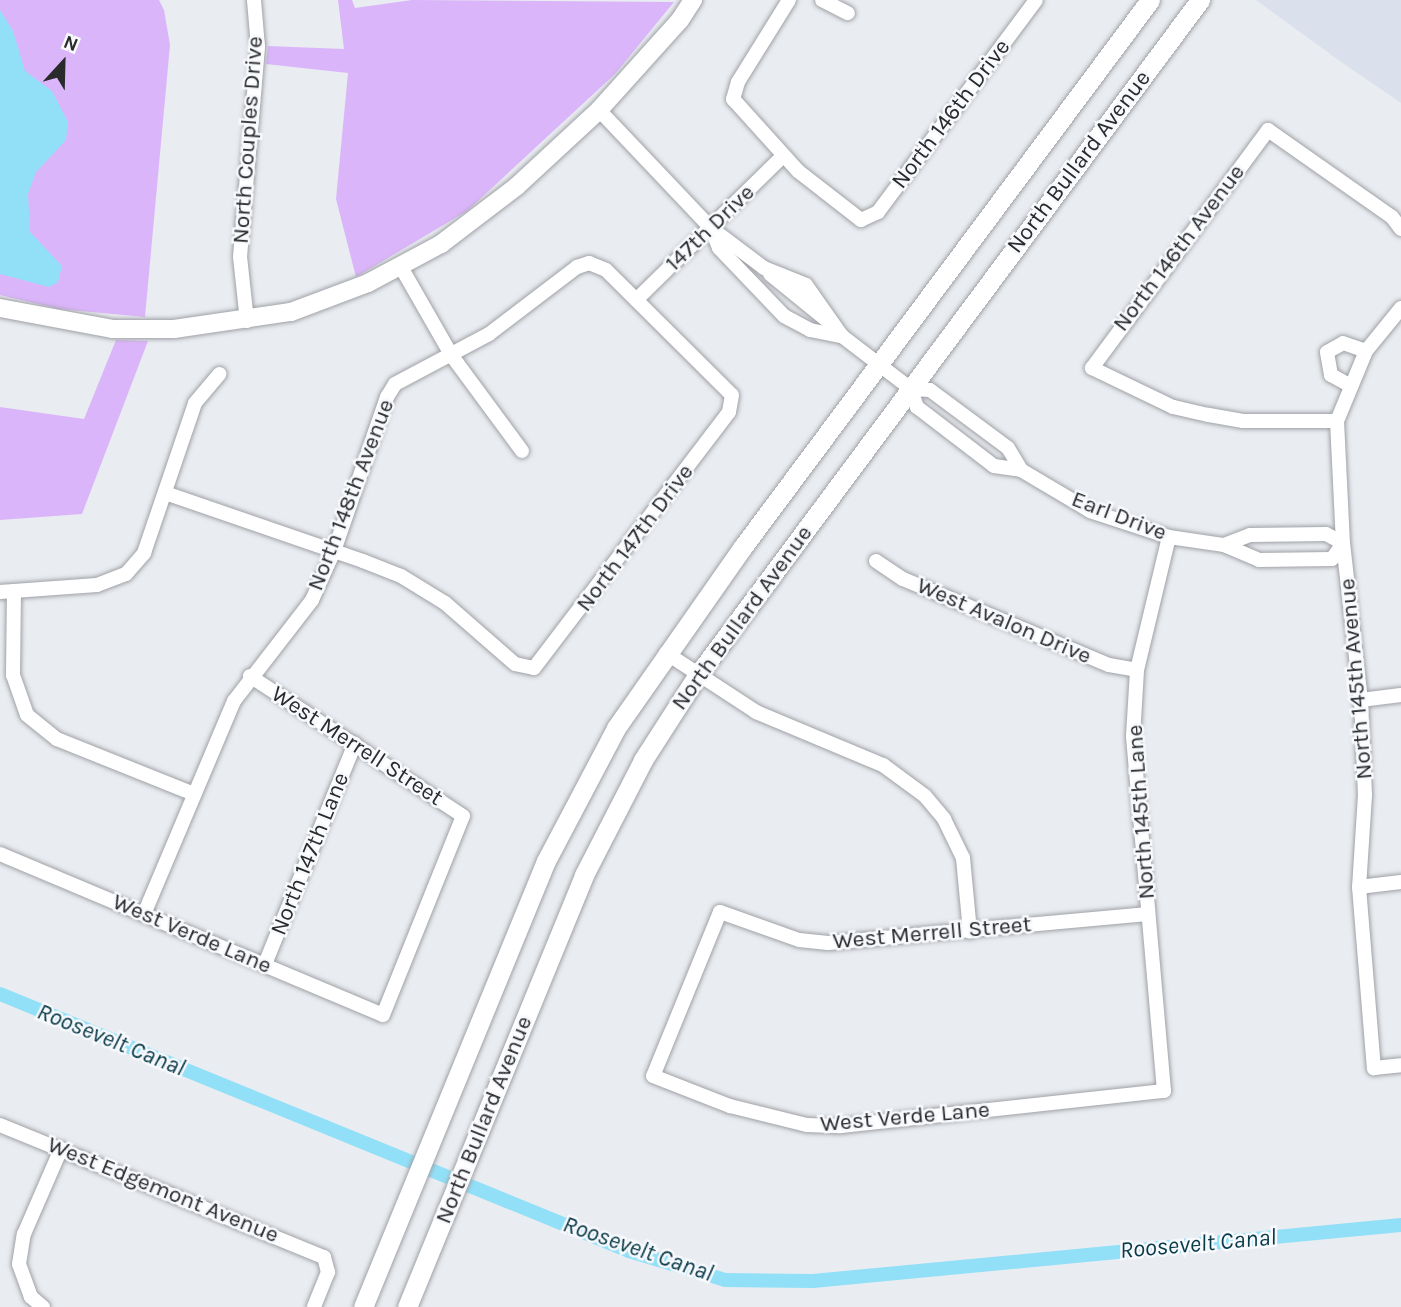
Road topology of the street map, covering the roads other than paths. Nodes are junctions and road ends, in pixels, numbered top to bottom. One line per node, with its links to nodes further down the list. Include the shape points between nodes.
1 (254, 0): 17 (street, North Couples Drive, via 258,47 240,257)
2 (693, 0): 9 (street)
3 (789, 0): 10 (street, via 738,82 733,99)
4 (822, 0): 8 (street)
5 (1036, 0): 10 (street, North 146th Drive, via 878,212 861,219 843,210)
6 (1150, 0): 21 (main road, North Bullard Avenue)
7 (1200, 0): 24 (main road, North Bullard Avenue)
8 (848, 13)
9 (599, 110): 11 (street); 13 (street, via 477,219)
10 (783, 156): 11 (street, 147th Drive)
11 (711, 228): 14 (street, 147th Drive); 18 (street, via 764,268 806,285); 18 (street, via 719,248 784,316 810,330)
12 (1401, 229): 25 (street, North 146th Avenue, via 1392,217 1268,130 1092,368 1185,410 1243,421)
13 (401, 267): 17 (street, via 333,298); 20 (street)
14 (637, 299): 20 (street, North 148th Avenue, via 606,270 583,264 524,311); 32 (street, North 147th Drive, via 732,395 729,412 542,663 524,668 424,589)
15 (0, 307): 17 (street, via 112,329 174,329)
16 (1401, 308): 19 (street, North 145th Avenue)
17 (247, 321)
18 (842, 336): 21 (street)
19 (1366, 351): 23 (street, North 145th Avenue); 23 (street, via 1343,343 1327,352 1331,374)
20 (452, 356): 26 (street); 32 (street, North 148th Avenue, via 391,389)
21 (879, 365): 24 (street); 35 (main road, North Bullard Avenue)
22 (219, 374): 28 (street, via 195,403)
23 (1352, 386): 25 (street, North 145th Avenue)
24 (911, 389): 27 (street, Earl Drive, via 930,390 1008,448); 27 (street, Earl Drive, via 917,407 994,466); 38 (main road, North Bullard Avenue)
25 (1337, 421): 30 (street, North 145th Avenue)
26 (522, 451)
27 (1021, 470): 29 (street, Earl Drive, via 1090,511)
28 (166, 493): 32 (street); 34 (street, via 144,553 127,574 97,584)
29 (1169, 537): 31 (street, Earl Drive); 36 (street, North 145th Lane)
30 (1343, 543): 31 (street, Earl Drive, via 1326,534 1250,535); 31 (street, Earl Drive, via 1332,559 1259,560); 40 (street, North 145th Avenue)
31 (1224, 545)
32 (334, 551): 37 (street, North 148th Avenue, via 312,600)
33 (876, 561): 36 (street, West Avalon Drive, via 916,585 1109,664)
34 (7, 592): 42 (street, via 13,675 27,715 57,738)
35 (666, 653): 38 (street); 58 (main road, North Bullard Avenue, via 616,728 561,829)
36 (1137, 670): 47 (street, North 145th Lane, via 1133,736)
37 (250, 676): 41 (street, West Merrell Street); 42 (street, North 148th Avenue, via 234,701)
38 (697, 676): 48 (street, via 756,712 883,765 925,796 944,819 962,858); 59 (main road, North Bullard Avenue, via 606,827)
39 (1401, 695): 40 (street)
40 (1361, 700): 45 (street, North 145th Avenue, via 1365,795)
41 (355, 744): 49 (street, North 147th Lane); 50 (street, West Merrell Street, via 463,816)
42 (194, 794): 46 (street, North 148th Avenue)
43 (0, 853): 46 (street, West Verde Lane)
44 (1401, 882): 45 (street)
45 (1359, 887): 51 (street, North 145th Avenue, via 1374,1068)
46 (144, 914): 49 (street, West Verde Lane)
47 (1148, 914): 48 (street, West Merrell Street); 53 (street, North 145th Lane)
48 (970, 932): 52 (street, West Merrell Street, via 828,943 799,940 720,912)
49 (265, 964): 50 (street, West Verde Lane)
50 (383, 1015)
51 (1401, 1065)
52 (653, 1076): 53 (street, West Verde Lane, via 765,1116 841,1126)
53 (1164, 1091)
54 (0, 1125): 55 (street, West Edgemont Avenue)
55 (61, 1149): 56 (street, via 24,1234 19,1264 31,1297); 57 (street, West Edgemont Avenue, via 324,1257 328,1272)
56 (43, 1307)
57 (314, 1307)
58 (363, 1307)
59 (407, 1307)

